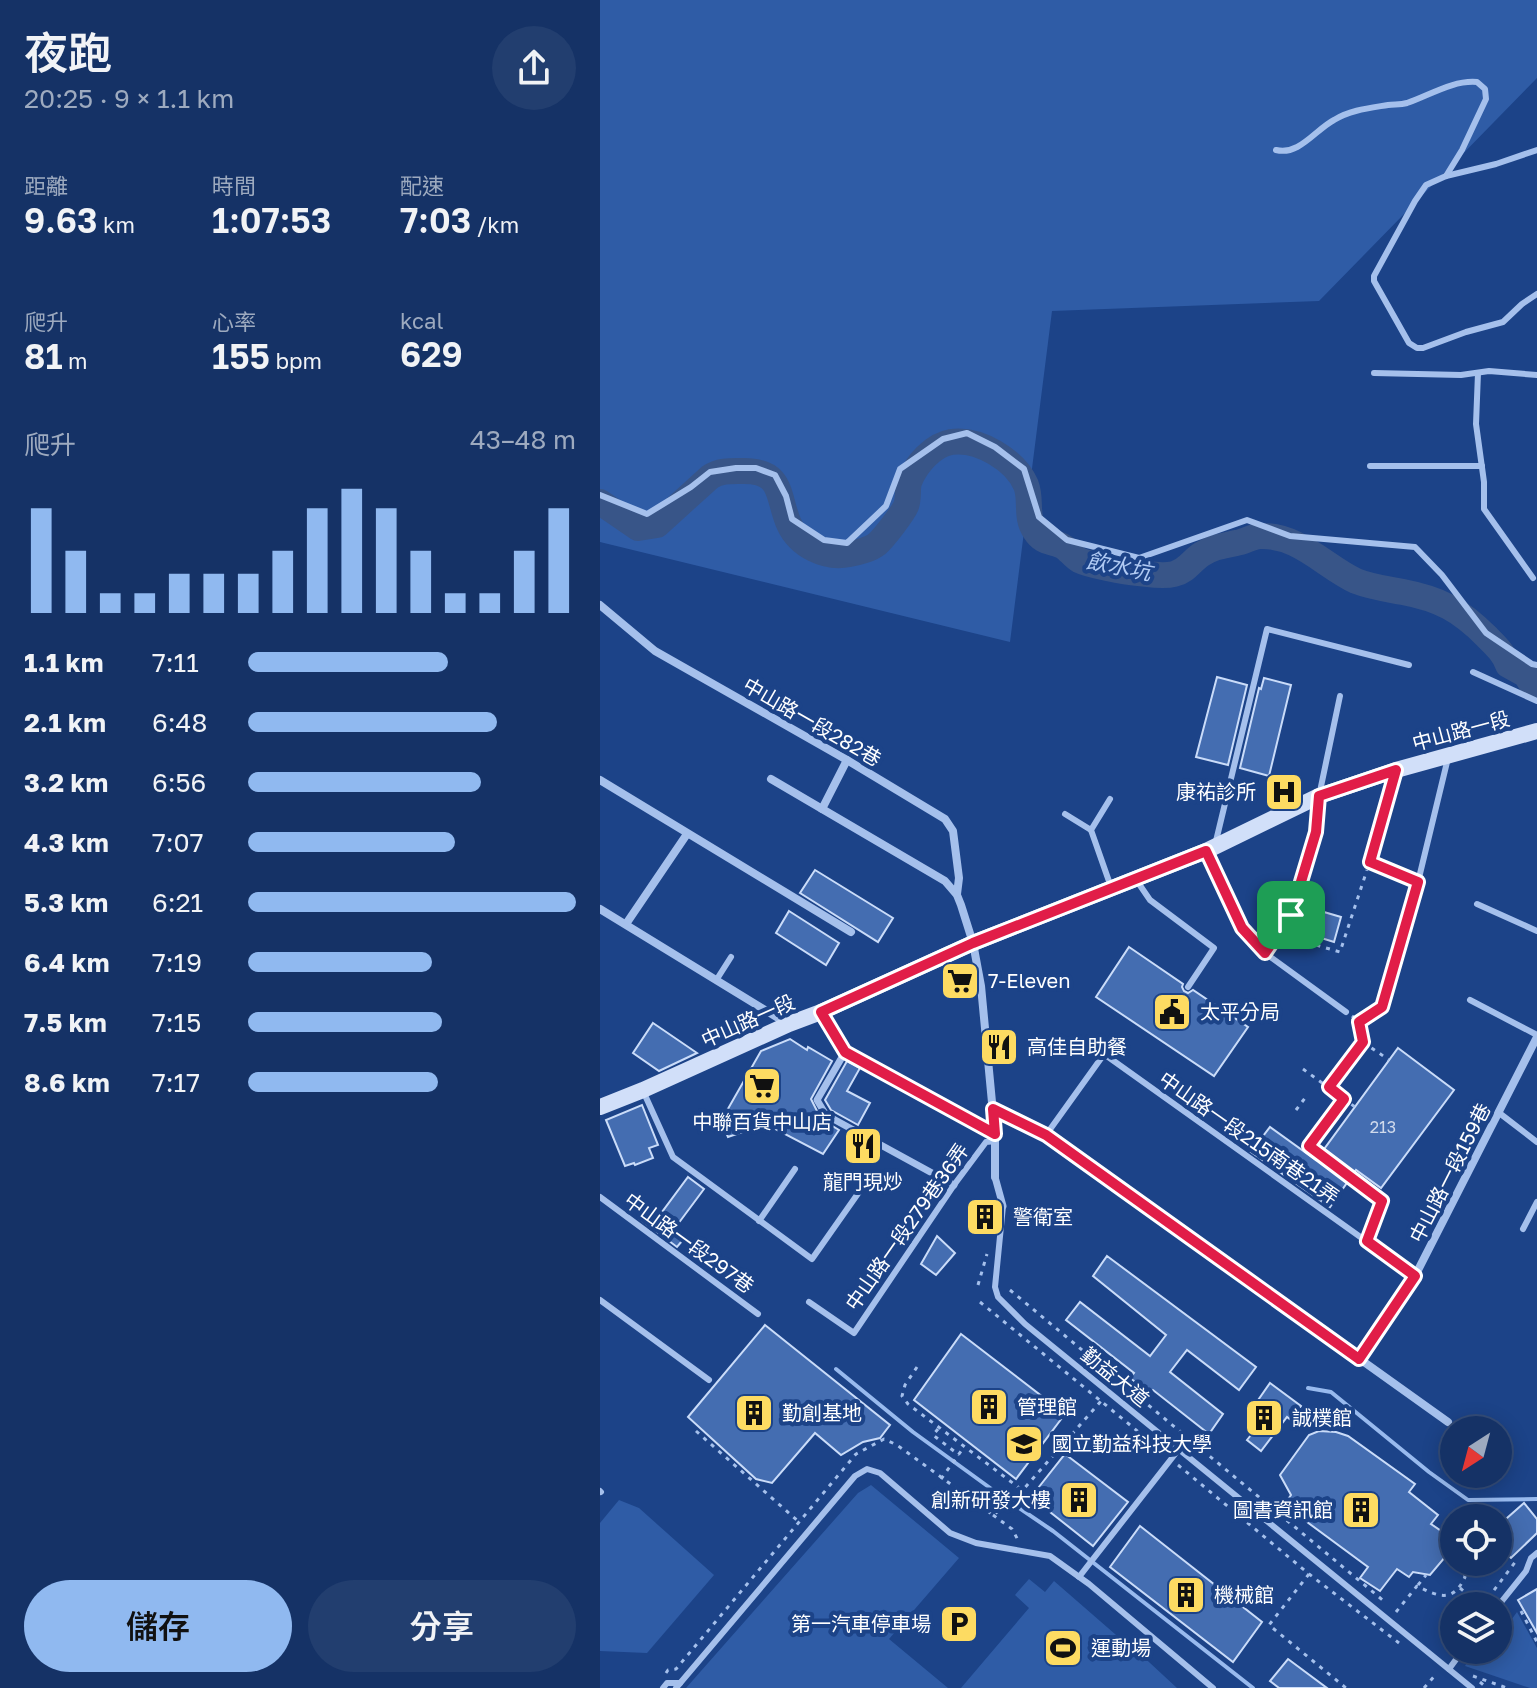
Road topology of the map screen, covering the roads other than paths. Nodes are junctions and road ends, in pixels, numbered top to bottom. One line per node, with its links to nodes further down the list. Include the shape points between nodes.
1 (1276, 150): 3 (lane, via 1293,151 1346,114 1407,103 1463,81 1477,82 1486,99)
2 (1537, 150): 3 (lane)
3 (1446, 176): 4 (lane, via 1426,185 1374,276 1409,343 1423,348 1503,322)
4 (1537, 294)
5 (1374, 373): 6 (lane)
6 (1478, 373): 7 (lane); 9 (lane, via 1476,424)
7 (1537, 375)
8 (1370, 466): 9 (lane)
9 (1482, 466): 11 (lane, via 1484,509)
10 (600, 495): 14 (lane, via 647,514 710,472 756,468 775,475 792,519 824,540 847,543 886,506 900,469 943,439 967,433 1024,469 1039,517 1067,540 1139,558 1247,520 1290,536 1415,547 1486,633)
11 (1533, 578)
12 (600, 605): 20 (street, 中山路一段282巷, via 655,651)
13 (1409, 665): 30 (lane, via 1267,629)
14 (1537, 665)
15 (1473, 672): 17 (lane)
16 (1340, 696): 24 (lane)
17 (1537, 701)
18 (1537, 731): 19 (main road, 中山路一段)
19 (1449, 754): 21 (main road, 中山路一段); 32 (lane)
20 (847, 760): 26 (street); 34 (street, 中山路一段282巷, via 945,819 953,831)
21 (1396, 770): 24 (main road, 中山路一段); 32 (lane, via 1370,862)
22 (771, 779): 26 (street)
23 (600, 780): 29 (street)
24 (1319, 796): 30 (main road, 中山路一段); 37 (lane, via 1316,832)
25 (1110, 799): 28 (lane)
26 (822, 809): 34 (street, via 945,881)
27 (1065, 814): 28 (lane)
28 (1091, 830): 33 (lane)
29 (687, 834): 38 (street); 40 (street)
30 (1211, 848): 31 (main road, 中山路一段); 48 (lane, via 1242,928 1265,953)
31 (1135, 878): 33 (main road, 中山路一段); 44 (lane, via 1150,900 1214,948)
32 (1418, 882): 46 (lane)
33 (1111, 887): 41 (main road, 中山路一段)
34 (957, 895): 41 (street, 中山路一段282巷)
35 (1477, 904): 39 (lane)
36 (600, 909): 38 (street)
37 (1291, 915)
38 (626, 924): 43 (street)
39 (1537, 931)
40 (851, 932)
41 (973, 943): 47 (main road, 中山路一段); 54 (street, 中山路一段282巷)
42 (731, 957): 43 (lane)
43 (717, 979): 49 (street)
44 (1188, 987)
45 (1470, 1000): 50 (lane)
46 (1382, 1007)
47 (821, 1012): 49 (main road, 中山路一段); 51 (street)
48 (1346, 1012)
49 (789, 1024): 52 (main road, 中山路一段)
50 (1537, 1036): 55 (street, 中山路一段159巷)
51 (845, 1052): 57 (street); 62 (street, via 817,1100 826,1115)
52 (643, 1090): 53 (main road, 中山路一段); 66 (lane, via 673,1157)
53 (600, 1107)
54 (993, 1109): 56 (street); 57 (street, 中山路一段282巷)
55 (1498, 1112): 58 (lane); 68 (street, 中山路一段159巷)
56 (1046, 1135): 68 (lane, 中山路一段215南巷21弄, via 1103,1056); 72 (street)
57 (996, 1137): 60 (street, 中山路一段282巷); 62 (lane, 中山路一段279巷36弄, via 986,1142)
58 (1537, 1142)
59 (795, 1169): 66 (lane)
60 (995, 1177): 65 (street)
61 (864, 1185): 66 (lane, via 812,1259)
62 (954, 1185): 70 (lane, 中山路一段279巷36弄, via 854,1333)
63 (602, 1202): 71 (lane, 中山路一段297巷)
64 (1537, 1202): 67 (lane)
65 (1003, 1206): 75 (lane, 勤益大道, via 998,1297)
66 (759, 1221)
67 (1523, 1229)
68 (1415, 1276): 72 (street, 中山路一段159巷)
69 (600, 1300): 73 (lane)
70 (809, 1302)
71 (758, 1314)
72 (1359, 1359): 74 (street)
73 (709, 1380)
74 (1440, 1416)
75 (1179, 1449): 77 (lane); 80 (lane, 勤益大道)
76 (1537, 1553): 78 (lane)
77 (1079, 1577): 81 (lane, via 1050,1556 950,1533 880,1473 867,1469 846,1485); 83 (lane)
78 (1509, 1592)
79 (1453, 1664): 80 (lane)
80 (1449, 1669): 84 (lane, 勤益大道)
81 (678, 1686): 82 (lane, via 667,1683)
82 (663, 1688)
83 (1213, 1688)
84 (1472, 1688)

